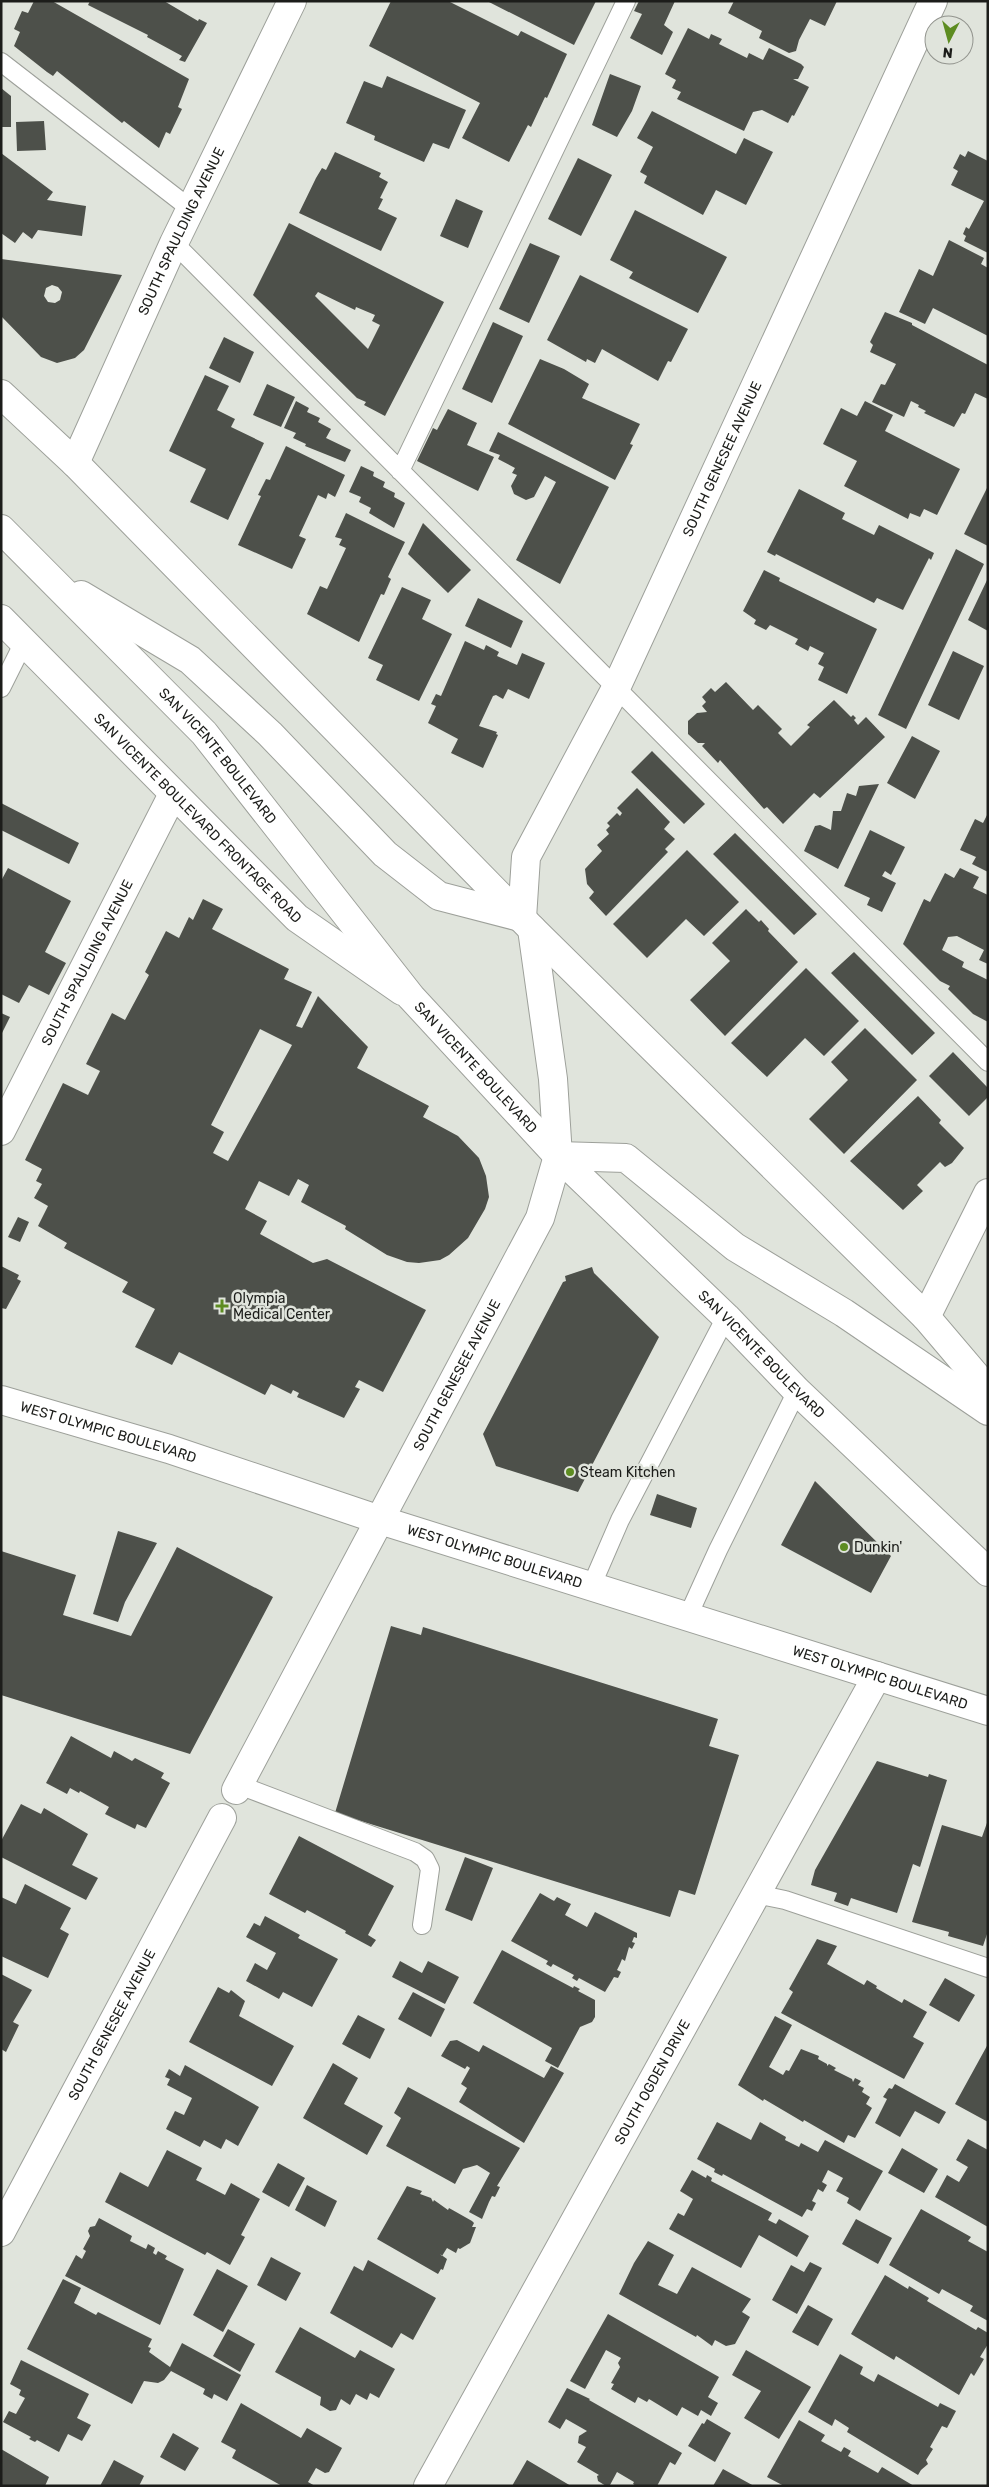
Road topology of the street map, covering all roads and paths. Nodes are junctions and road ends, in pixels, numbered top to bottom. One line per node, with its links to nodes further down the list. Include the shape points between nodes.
1 (292, 1): 5 (main road, SOUTH SPAULDING AVENUE)
2 (626, 1): 9 (lane)
3 (934, 1): 15 (main road, SOUTH GENESEE AVENUE)
4 (1, 62): 5 (lane)
5 (192, 210): 6 (main road, SOUTH SPAULDING AVENUE)
6 (174, 243): 8 (main road, SOUTH SPAULDING AVENUE); 9 (lane)
7 (1, 394): 8 (main road)
8 (75, 463): 17 (main road)
9 (400, 471): 15 (lane)
10 (1, 529): 11 (main road, SAN VICENTE BOULEVARD)
11 (47, 575): 17 (main road, via 190,660 270,734 386,854 439,896); 18 (main road, SAN VICENTE BOULEVARD, via 204,733)
12 (1, 619): 13 (main road, SAN VICENTE BOULEVARD FRONTAGE ROAD)
13 (24, 642): 14 (lane); 16 (main road, SAN VICENTE BOULEVARD FRONTAGE ROAD)
14 (1, 688)
15 (616, 688): 17 (main road, SOUTH GENESEE AVENUE, via 526,858); 19 (lane)
16 (173, 794): 18 (main road, SAN VICENTE BOULEVARD FRONTAGE ROAD, via 297,918); 20 (main road, SOUTH SPAULDING AVENUE)
17 (527, 923): 21 (main road, SOUTH GENESEE AVENUE, via 550,1052); 24 (main road)
18 (411, 997): 21 (main road, SAN VICENTE BOULEVARD)
19 (988, 1062)
20 (1, 1131)
21 (558, 1156): 23 (main road, SAN VICENTE BOULEVARD); 28 (main road, via 626,1158 735,1247 844,1314); 29 (main road, SOUTH GENESEE AVENUE, via 540,1218)
22 (988, 1193): 24 (main road)
23 (726, 1316): 26 (main road, SAN VICENTE BOULEVARD); 31 (lane, via 620,1520)
24 (926, 1317): 25 (main road)
25 (988, 1390)
26 (797, 1391): 30 (main road, SAN VICENTE BOULEVARD); 32 (lane)
27 (1, 1400): 29 (main road, WEST OLYMPIC BOULEVARD, via 169,1449)
28 (988, 1411)
29 (380, 1520): 31 (main road, WEST OLYMPIC BOULEVARD); 35 (main road, SOUTH GENESEE AVENUE)
30 (988, 1572)
31 (591, 1586): 32 (main road, WEST OLYMPIC BOULEVARD)
32 (688, 1616): 33 (main road, WEST OLYMPIC BOULEVARD)
33 (877, 1676): 34 (main road, WEST OLYMPIC BOULEVARD); 37 (main road, SOUTH OGDEN DRIVE)
34 (988, 1711)
35 (237, 1787): 38 (lane, via 415,1852 425,1859 430,1869)
36 (222, 1818): 40 (main road, SOUTH GENESEE AVENUE)
37 (756, 1894): 39 (lane, via 785,1900); 41 (main road, SOUTH OGDEN DRIVE)
38 (422, 1925)
39 (988, 1968)
40 (1, 2232)
41 (428, 2486)

